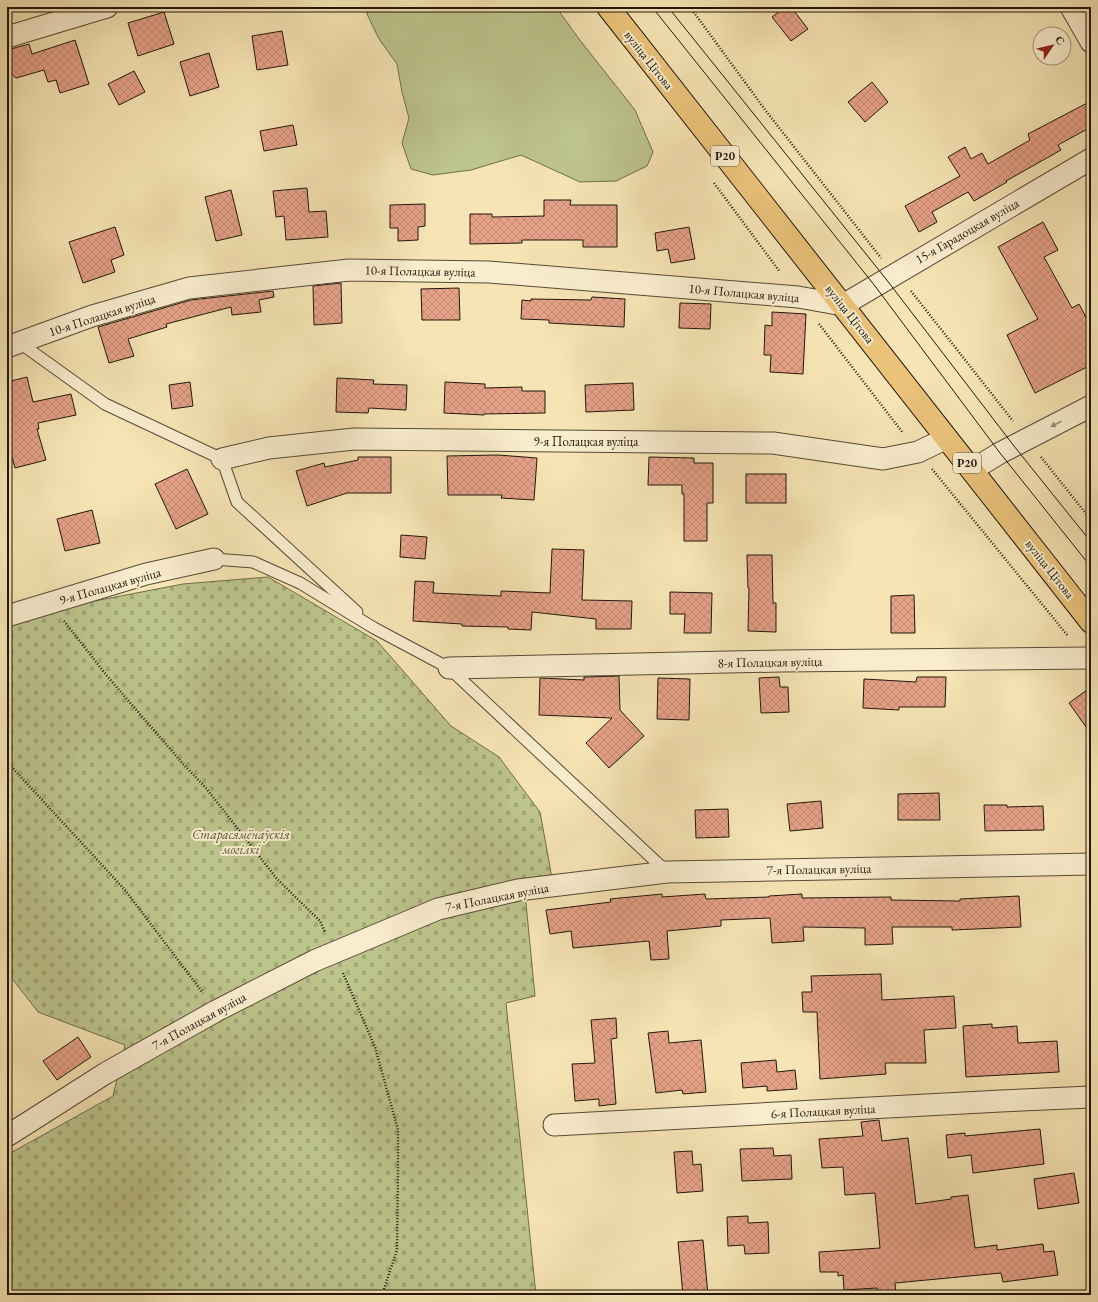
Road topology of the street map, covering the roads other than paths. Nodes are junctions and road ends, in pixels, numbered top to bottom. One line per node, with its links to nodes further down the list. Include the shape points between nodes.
1 (107, 7): 4 (street)
2 (608, 7): 7 (main road, вуліца Цітова / Р20)
3 (1071, 7): 5 (street)
4 (7, 36)
5 (1091, 42)
6 (1091, 160): 7 (street, 15-я Гарадоцкая вуліца)
7 (843, 305): 8 (street, 10-я Полацкая вуліца, via 798,297 489,272 348,270 189,288 92,316); 10 (main road, вуліца Цітова / Р20)
8 (14, 345): 11 (lane, via 105,404)
9 (1091, 406): 12 (street, one-way to 12)
10 (946, 438): 11 (street, 9-я Полацкая вуліца, via 918,452 883,459 773,443 354,439 269,448); 12 (main road, вуліца Цітова / Р20)
11 (222, 459): 16 (lane, via 237,502)
12 (972, 470): 15 (main road, вуліца Цітова / Р20)
13 (214, 559): 14 (street, 9-я Полацкая вуліца, via 146,574); 16 (lane, via 253,562 300,583)
14 (7, 616)
15 (1091, 622)
16 (374, 628): 18 (lane)
17 (1089, 658): 18 (street, 8-я Полацкая вуліца)
18 (449, 668): 20 (lane)
19 (1091, 864): 20 (street, 7-я Полацкая вуліца)
20 (667, 872): 23 (street, 7-я Полацкая вуліца, via 518,890 438,909 314,961 216,1011 106,1073)
21 (1091, 1097): 22 (street, 6-я Полацкая вуліца)
22 (554, 1125)
23 (7, 1136)

